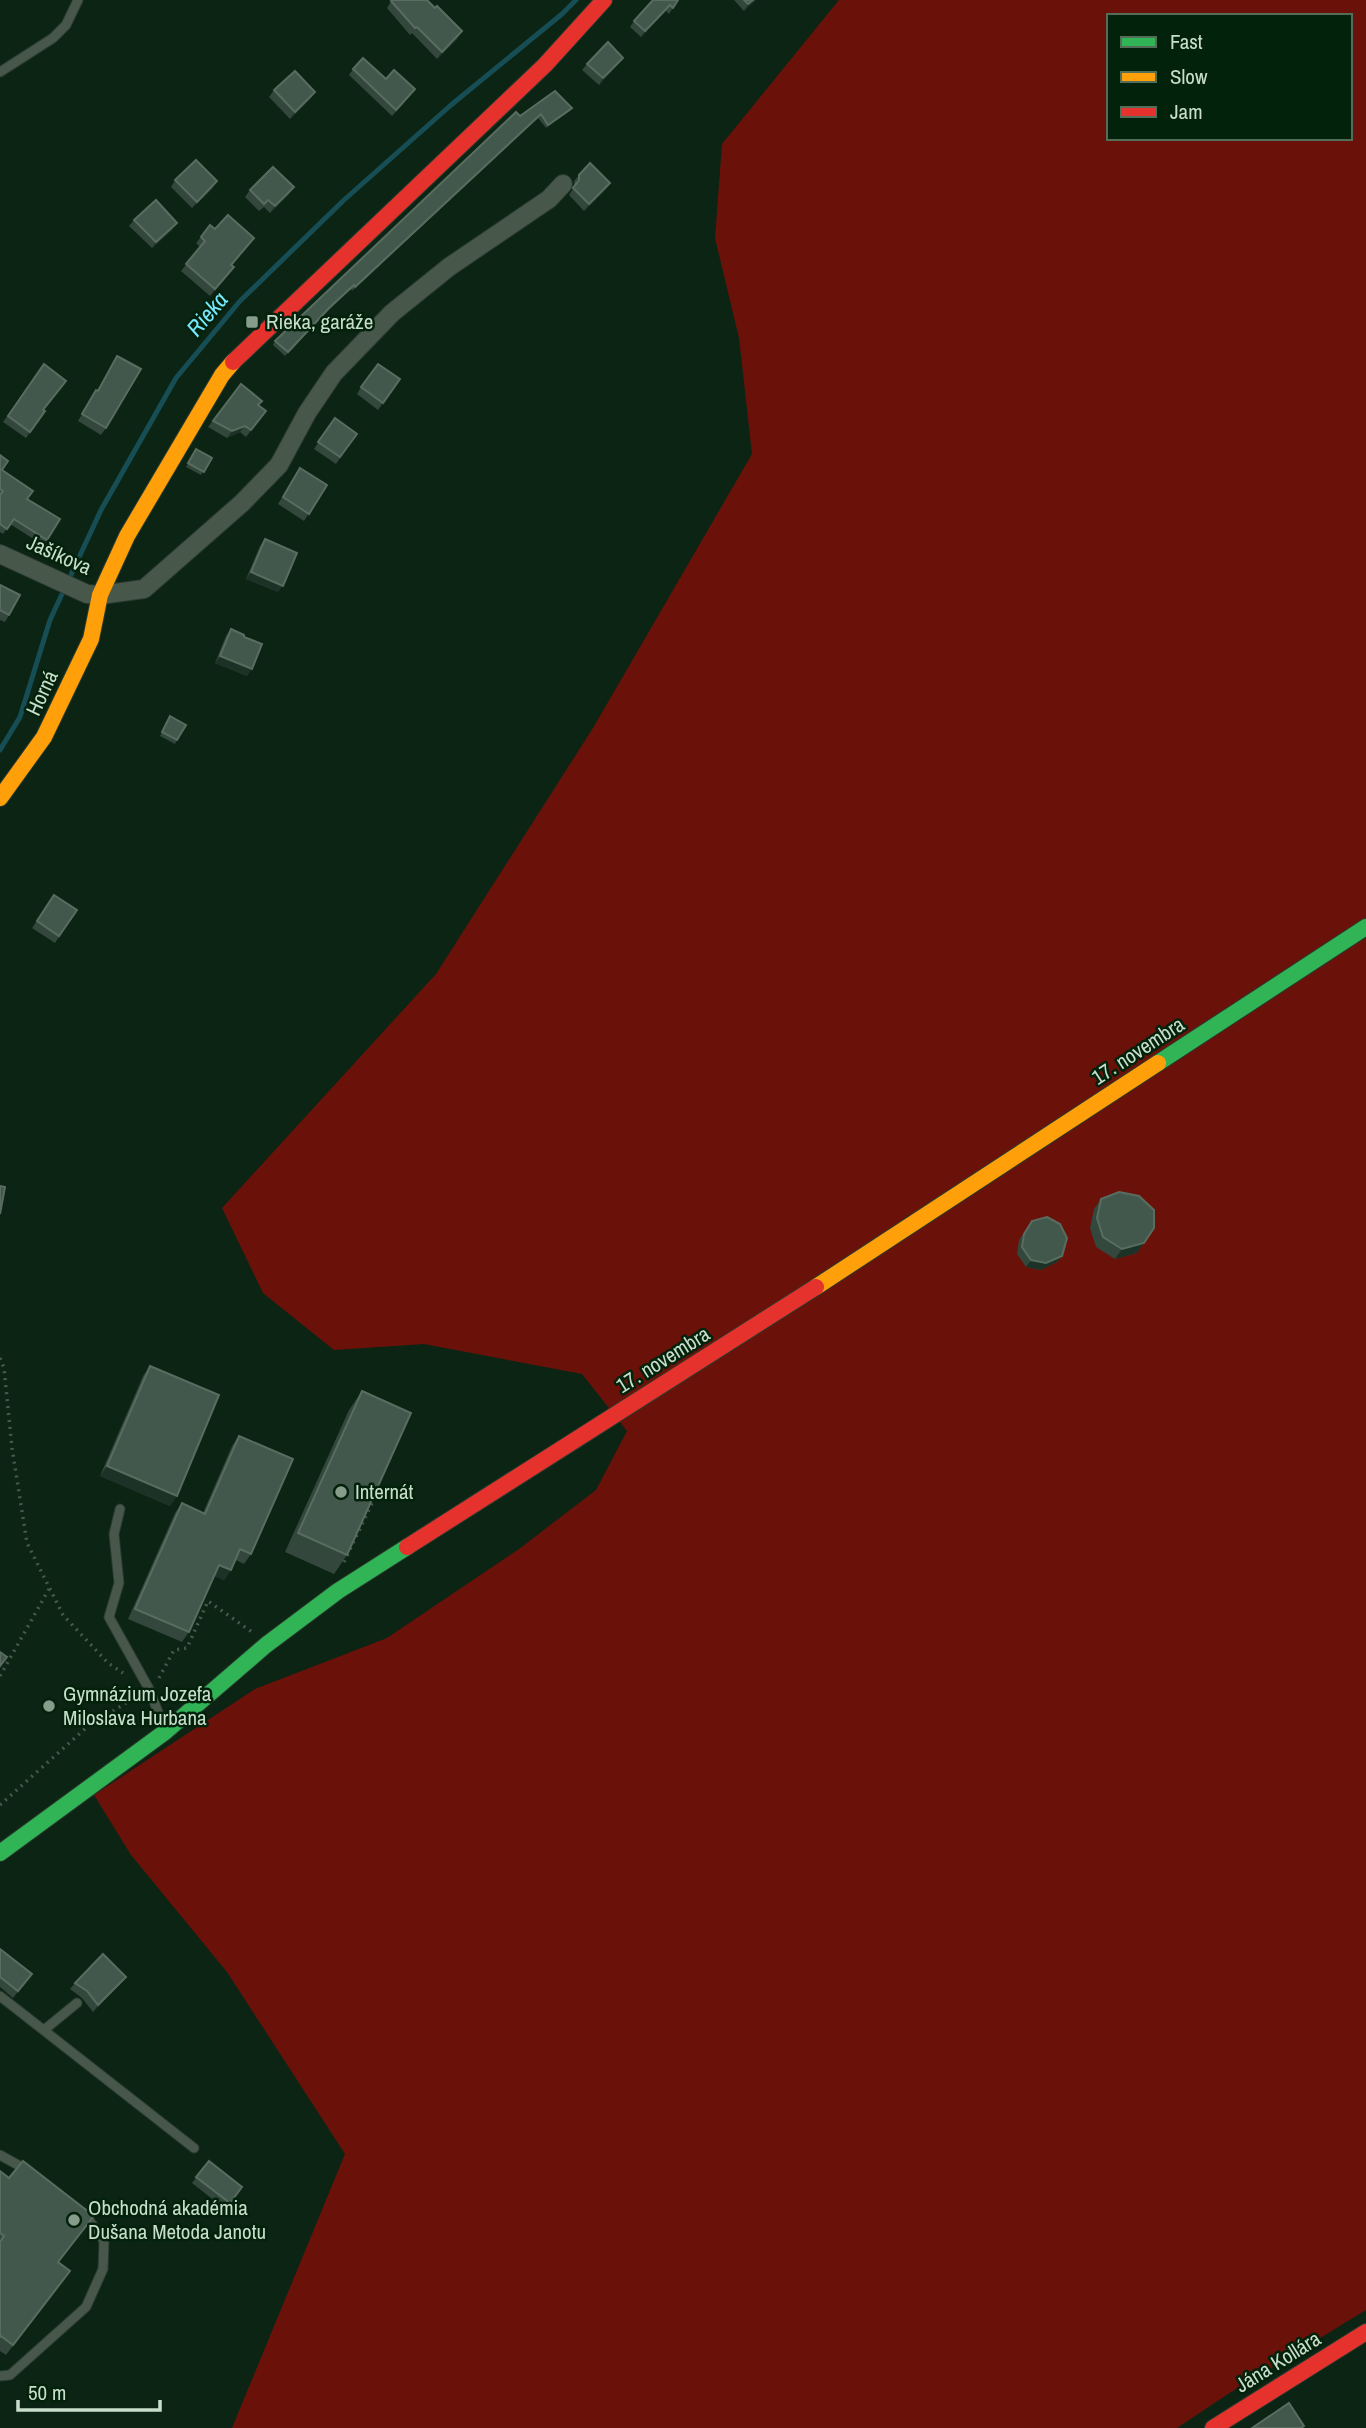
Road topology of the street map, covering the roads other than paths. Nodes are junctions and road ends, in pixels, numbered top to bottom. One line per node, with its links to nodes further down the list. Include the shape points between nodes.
1 (78, 0): 3 (lane, via 66,25 53,38)
2 (604, 0): 6 (street, Horná, via 545,65 236,358)
3 (0, 72)
4 (564, 184): 6 (street, via 449,267 366,339 334,373 279,465 144,589)
5 (0, 554): 6 (street, Jašíkova)
6 (94, 594): 7 (street, Horná, via 91,639 44,737)
7 (0, 798)
8 (1366, 927): 10 (street, 17. novembra, via 799,1299 338,1591 266,1645)
9 (120, 1509): 10 (lane, via 114,1534 118,1583 109,1617 149,1689)
10 (165, 1732): 11 (street, 17. novembra)
11 (0, 1853)
12 (0, 1996): 14 (lane)
13 (77, 2003): 14 (lane)
14 (44, 2031): 15 (lane)
15 (194, 2148)
16 (0, 2155): 17 (lane)
17 (39, 2178)
18 (79, 2205): 20 (lane, via 104,2241 103,2269 86,2307 10,2375)
19 (1366, 2332): 21 (street, Jána Kollára)
20 (0, 2376)
21 (1213, 2428)

